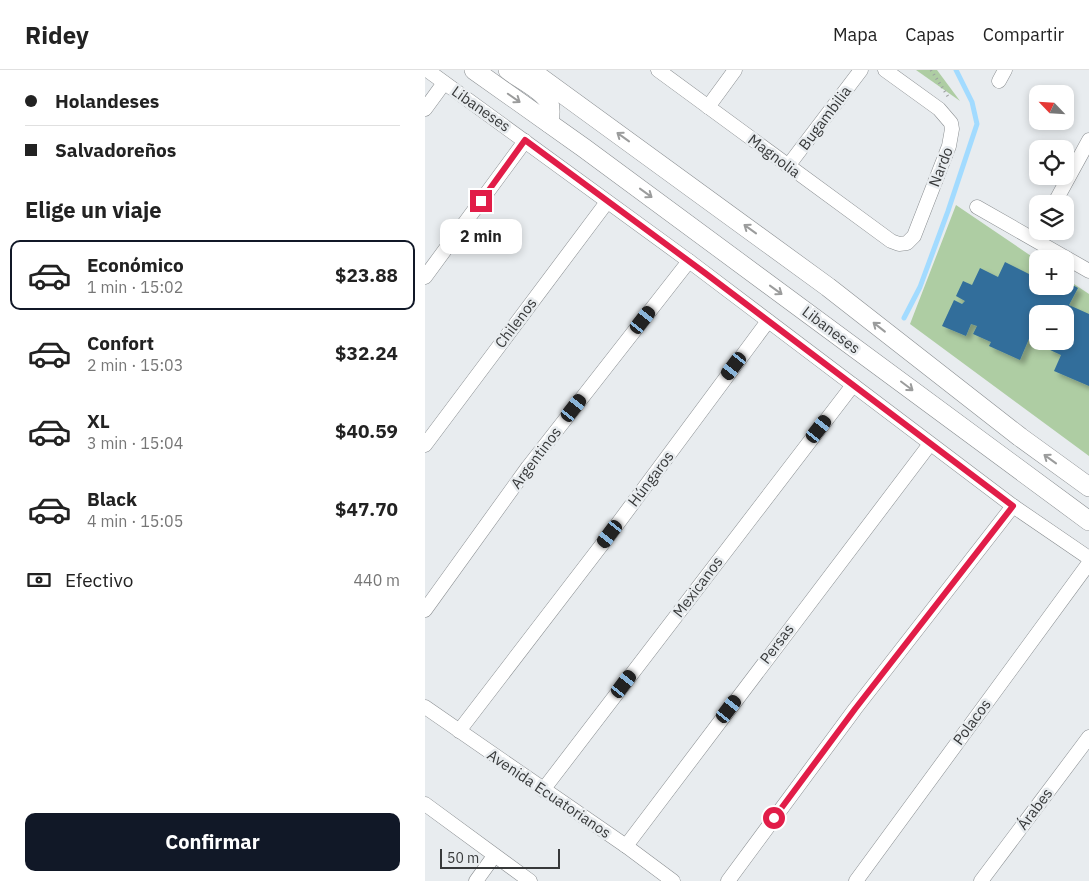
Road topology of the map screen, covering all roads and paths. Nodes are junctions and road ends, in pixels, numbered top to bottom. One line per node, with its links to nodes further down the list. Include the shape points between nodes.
1 (427, 70): 9 (street, Libaneses)
2 (474, 70): 12 (main road, Libaneses, one-way to 12)
3 (508, 70): 12 (main road, via 543,94 550,108)
4 (530, 70): 29 (main road, Libaneses, one-way to 4, via 820,281)
5 (658, 70): 10 (street, Magnolia)
6 (735, 70): 10 (street)
7 (861, 70): 15 (street, Bugambilia)
8 (885, 70): 21 (street, Nardo, via 939,109 952,129 949,146 914,236 907,243)
9 (444, 83): 11 (street); 13 (street, Libaneses)
10 (708, 106): 15 (street, Magnolia)
11 (425, 109)
12 (549, 123): 31 (main road, Libaneses, one-way to 31)
13 (525, 140): 17 (street, Libaneses); 24 (street)
14 (1089, 140): 16 (street)
15 (789, 166): 21 (street, Magnolia)
16 (1059, 195)
17 (607, 202): 22 (street, Libaneses); 28 (street, Chilenos)
18 (977, 206): 19 (street)
19 (1029, 232)
20 (1044, 240): 23 (street)
21 (891, 241)
22 (689, 262): 25 (street, Libaneses); 34 (street, Argentinos, via 528,467)
23 (1089, 270)
24 (425, 277)
25 (768, 321): 26 (street, Libaneses); 36 (street, Húngaros)
26 (853, 385): 27 (street, Libaneses); 38 (street, Mexicanos)
27 (930, 444): 30 (street, Libaneses); 40 (street, Persas)
28 (425, 445)
29 (1089, 487)
30 (1013, 506): 32 (street, Libaneses); 45 (street, via 855,709)
31 (1089, 521)
32 (1089, 558)
33 (1089, 563): 46 (street, Polacos)
34 (425, 610)
35 (425, 707): 36 (street, Avenida Ecuatorianos)
36 (459, 732): 38 (street, Avenida Ecuatorianos)
37 (1089, 737): 47 (street, Árabes)
38 (543, 790): 40 (street, Avenida Ecuatorianos)
39 (425, 804): 41 (street)
40 (626, 846): 44 (street, Avenida Ecuatorianos)
41 (494, 856): 42 (street); 43 (street)
42 (476, 881)
43 (530, 881)
44 (673, 881)
45 (728, 881)
46 (856, 881)
47 (981, 881)

